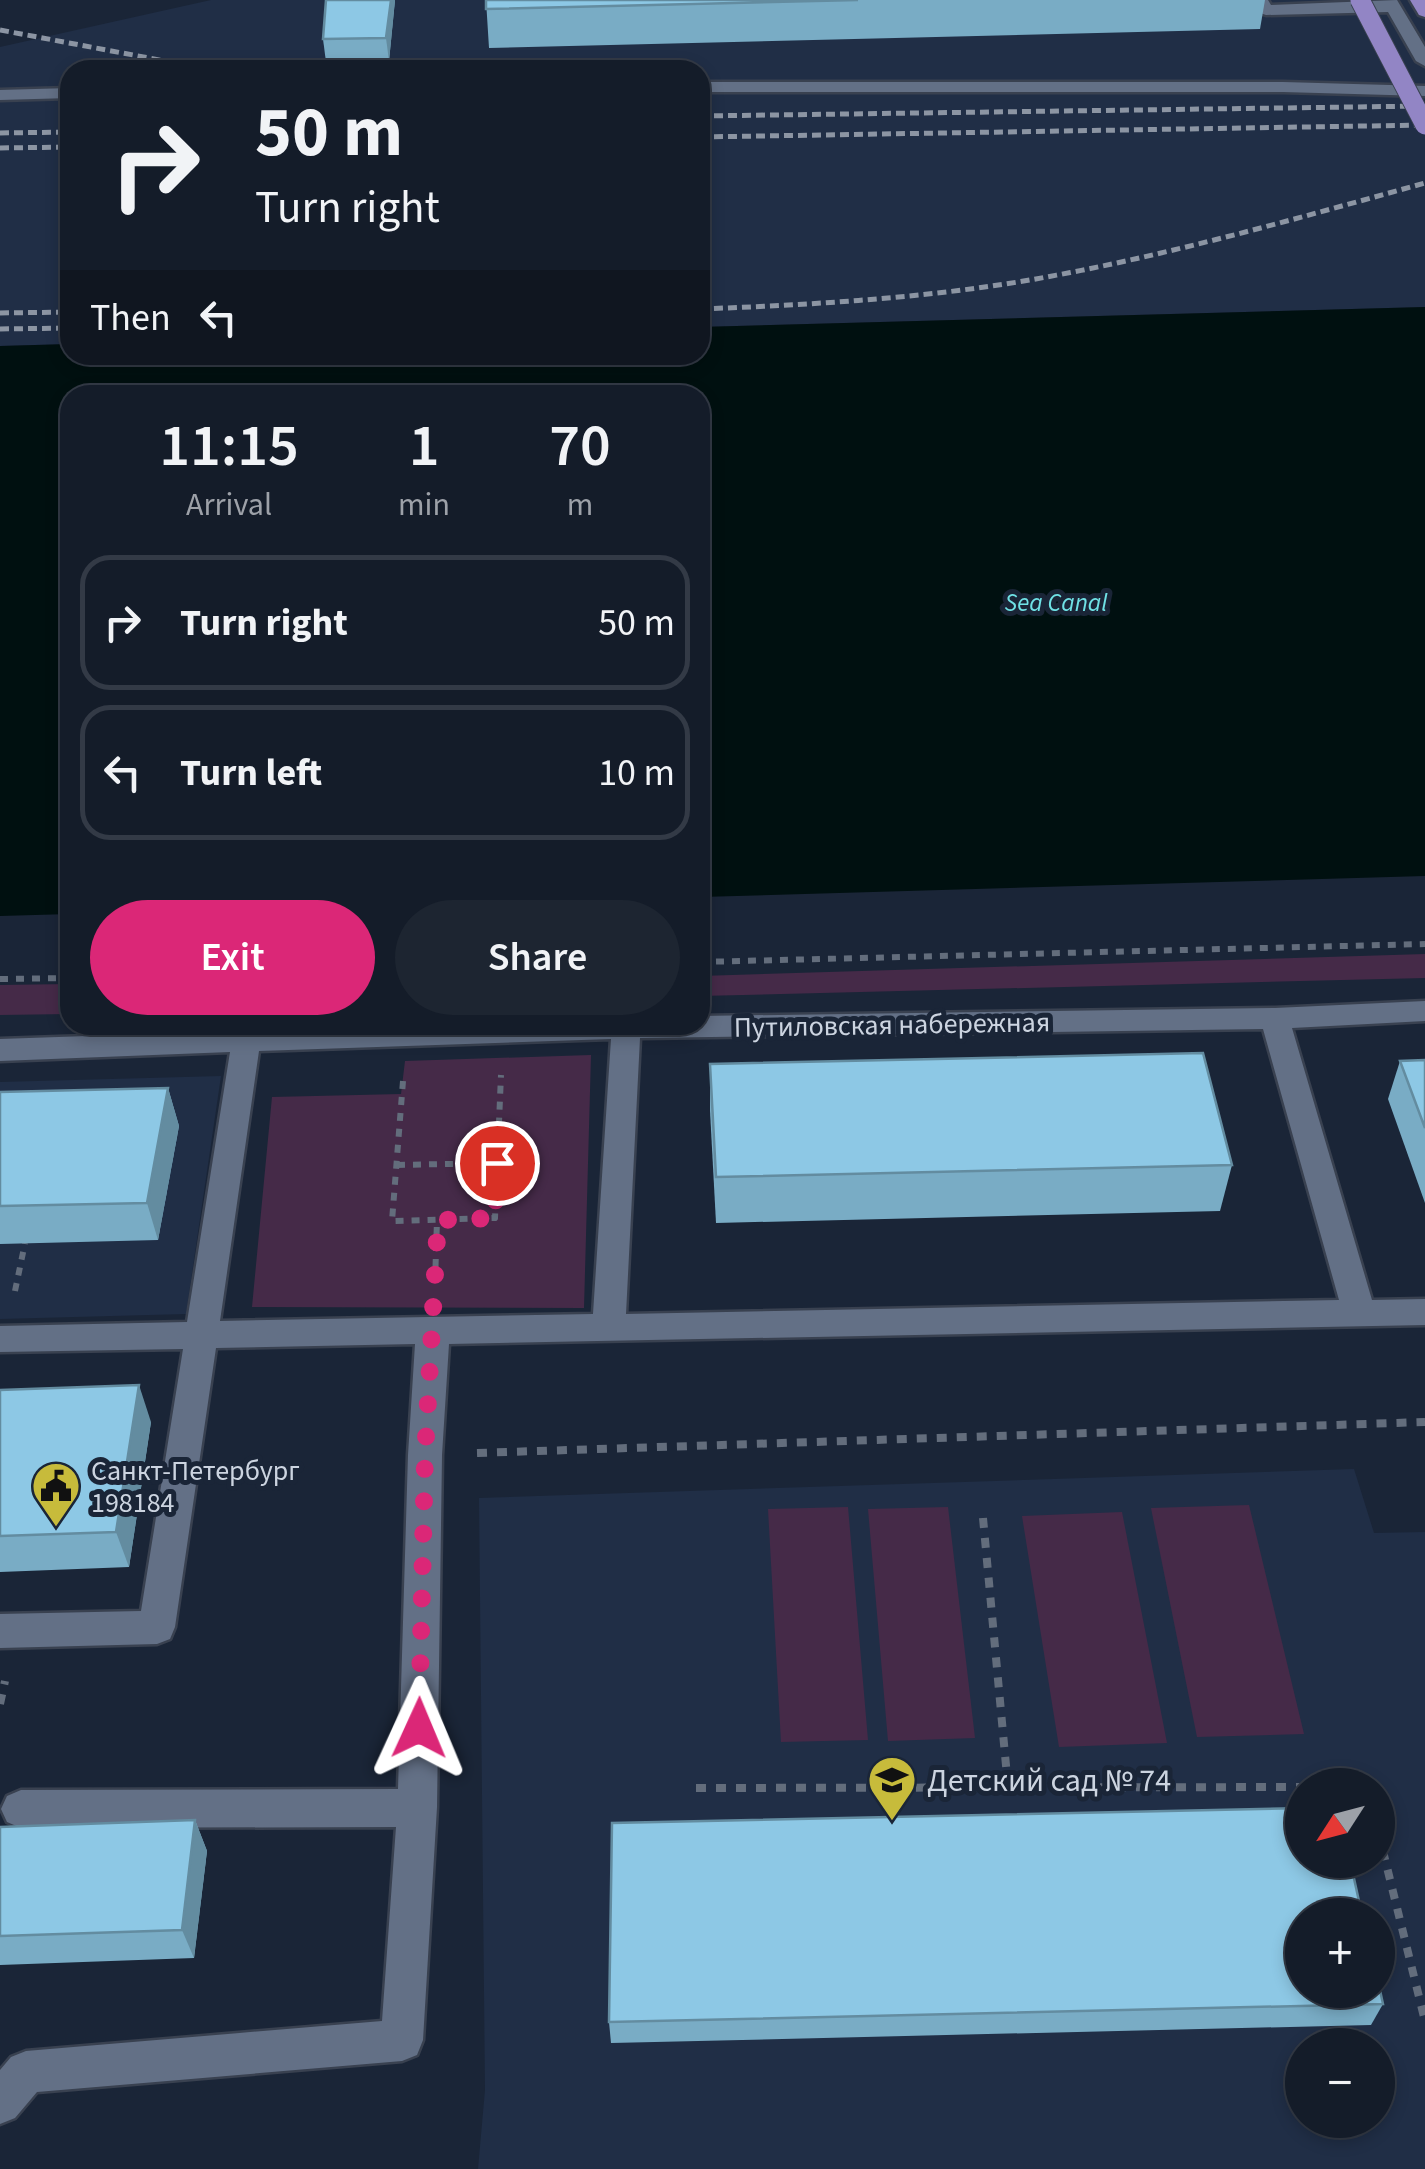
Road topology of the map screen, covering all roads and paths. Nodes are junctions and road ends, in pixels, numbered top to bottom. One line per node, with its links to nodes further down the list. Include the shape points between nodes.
1 (1260, 0): 4 (street, via 1266,10)
2 (1360, 0): 11 (highway, bridge)
3 (1418, 0): 5 (highway)
4 (1391, 4): 6 (street)
5 (1425, 12)
6 (1425, 61)
7 (710, 87): 8 (street)
8 (1425, 90)
9 (60, 93): 10 (street)
10 (0, 95)
11 (1425, 125)
12 (1425, 944): 13 (path)
13 (710, 962)
14 (60, 978): 15 (path)
15 (0, 979)
16 (1425, 1011): 17 (street, Путиловская набережная)
17 (1274, 1018): 18 (street, Путиловская набережная); 29 (street)
18 (710, 1027)
19 (436, 1035): 21 (street, Путиловская набережная)
20 (625, 1035): 30 (street)
21 (246, 1042): 22 (street, Путиловская набережная); 32 (street)
22 (0, 1050)
23 (500, 1074): 25 (path)
24 (404, 1076): 26 (path)
25 (497, 1163): 26 (path); 27 (path, via 495,1218)
26 (397, 1165): 27 (path, via 392,1221)
27 (438, 1220): 31 (path)
28 (1425, 1312): 29 (street)
29 (1360, 1316): 30 (street)
30 (608, 1326): 31 (street)
31 (433, 1328): 32 (street); 35 (street)
32 (202, 1334): 33 (street); 37 (street, via 157,1628)
33 (0, 1339)
34 (1425, 1422): 35 (path)
35 (425, 1455): 41 (street)
36 (984, 1518): 38 (path)
37 (0, 1631)
38 (1008, 1787): 39 (path); 40 (path)
39 (1285, 1787)
40 (696, 1788)
41 (417, 1807): 42 (street); 45 (street, via 402,2040 26,2072)
42 (21, 1810)
43 (1390, 1878): 44 (path)
44 (1425, 2021)
45 (0, 2103)

